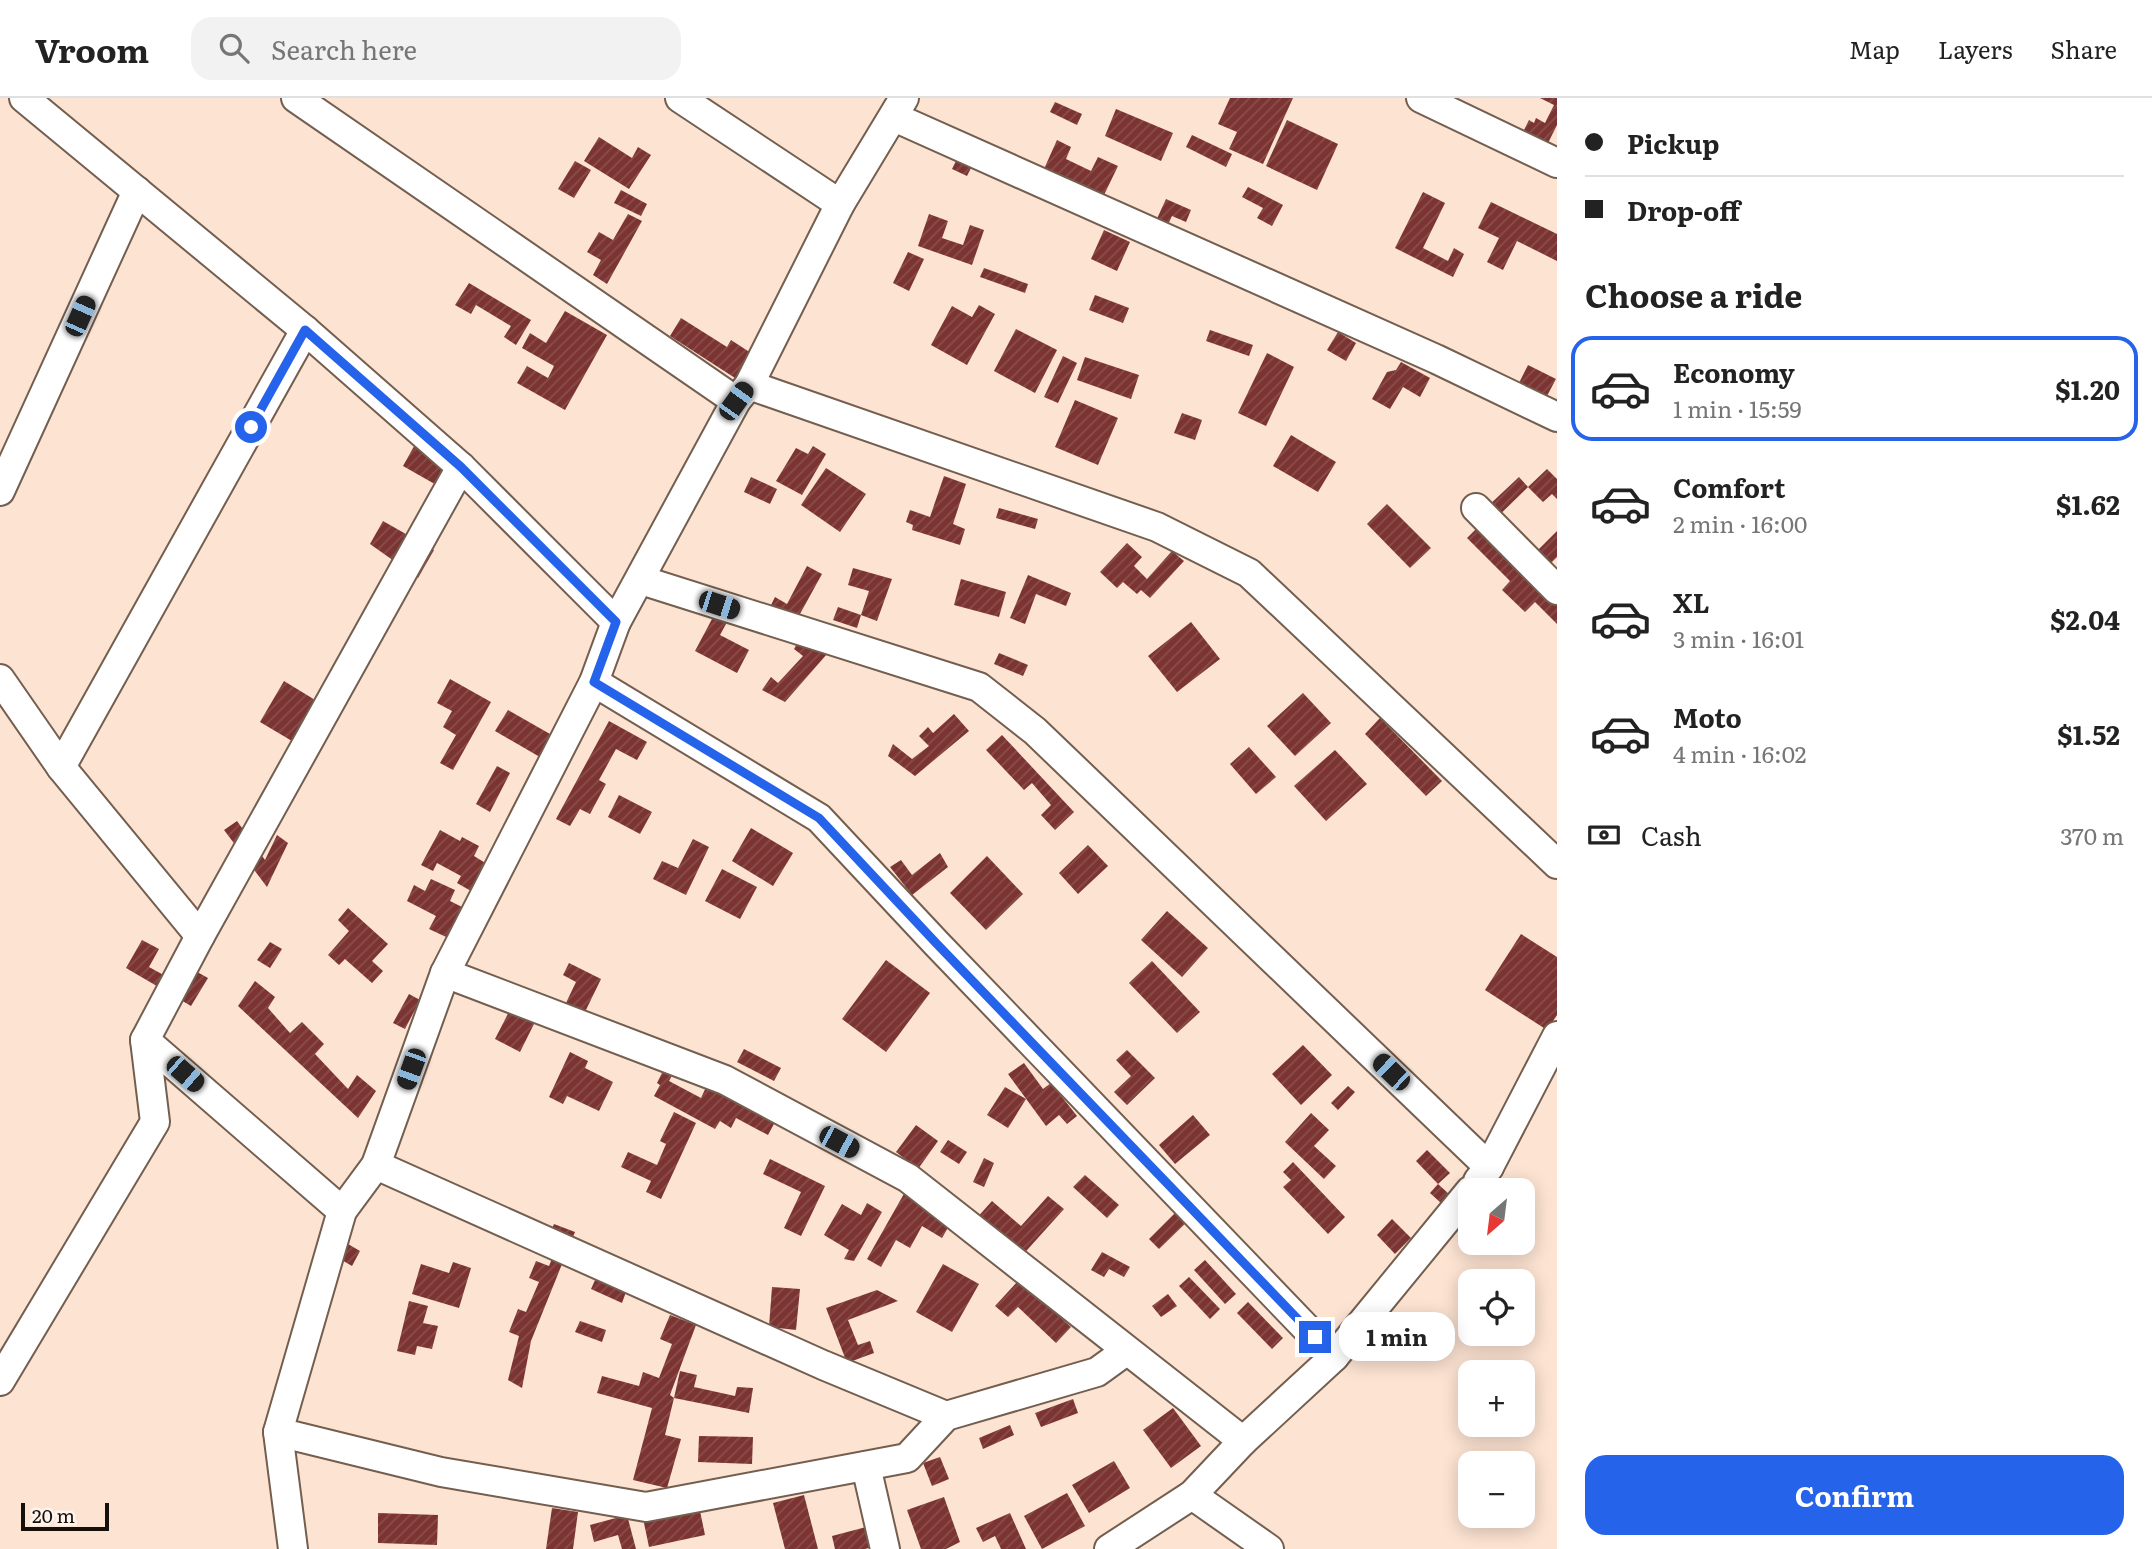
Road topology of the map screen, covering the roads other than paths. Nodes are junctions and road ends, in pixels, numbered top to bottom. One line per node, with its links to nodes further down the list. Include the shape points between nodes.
1 (24, 98): 7 (street)
2 (296, 98): 10 (street)
3 (680, 98): 8 (street)
4 (1421, 98): 6 (street)
5 (899, 108): 8 (street); 11 (street)
6 (1557, 163)
7 (136, 191): 9 (street); 13 (street)
8 (840, 204): 10 (street)
9 (305, 330): 12 (street); 20 (street)
10 (742, 393): 15 (street); 21 (street, via 1157,527 1249,573)
11 (1557, 417)
12 (461, 467): 17 (street); 22 (street)
13 (0, 491)
14 (1476, 508): 16 (street)
15 (641, 580): 17 (street); 27 (street, via 979,687 1035,731)
16 (1557, 590)
17 (616, 622): 19 (street)
18 (0, 679): 20 (street)
19 (594, 682): 23 (street); 32 (street, via 819,818)
20 (61, 767): 22 (street)
21 (1557, 864)
22 (201, 936): 25 (street)
23 (445, 973): 26 (street); 31 (street, via 724,1080 908,1178)
24 (1557, 1036): 27 (street)
25 (145, 1041): 30 (street); 33 (street, via 155,1122)
26 (376, 1165): 30 (street); 34 (street)
27 (1489, 1167): 28 (street)
28 (1480, 1178)
29 (1458, 1206): 32 (street)
30 (342, 1210): 35 (street)
31 (1126, 1351): 34 (street, via 1097,1373); 36 (street)
32 (1334, 1357): 36 (street)
33 (0, 1381)
34 (946, 1416): 37 (street, via 907,1458)
35 (278, 1432): 37 (street, via 441,1472 646,1507); 40 (street)
36 (1243, 1441): 38 (street)
37 (866, 1466): 41 (street)
38 (1192, 1495): 39 (street); 42 (street)
39 (1113, 1547)
40 (293, 1549)
41 (885, 1549)
42 (1269, 1549)

